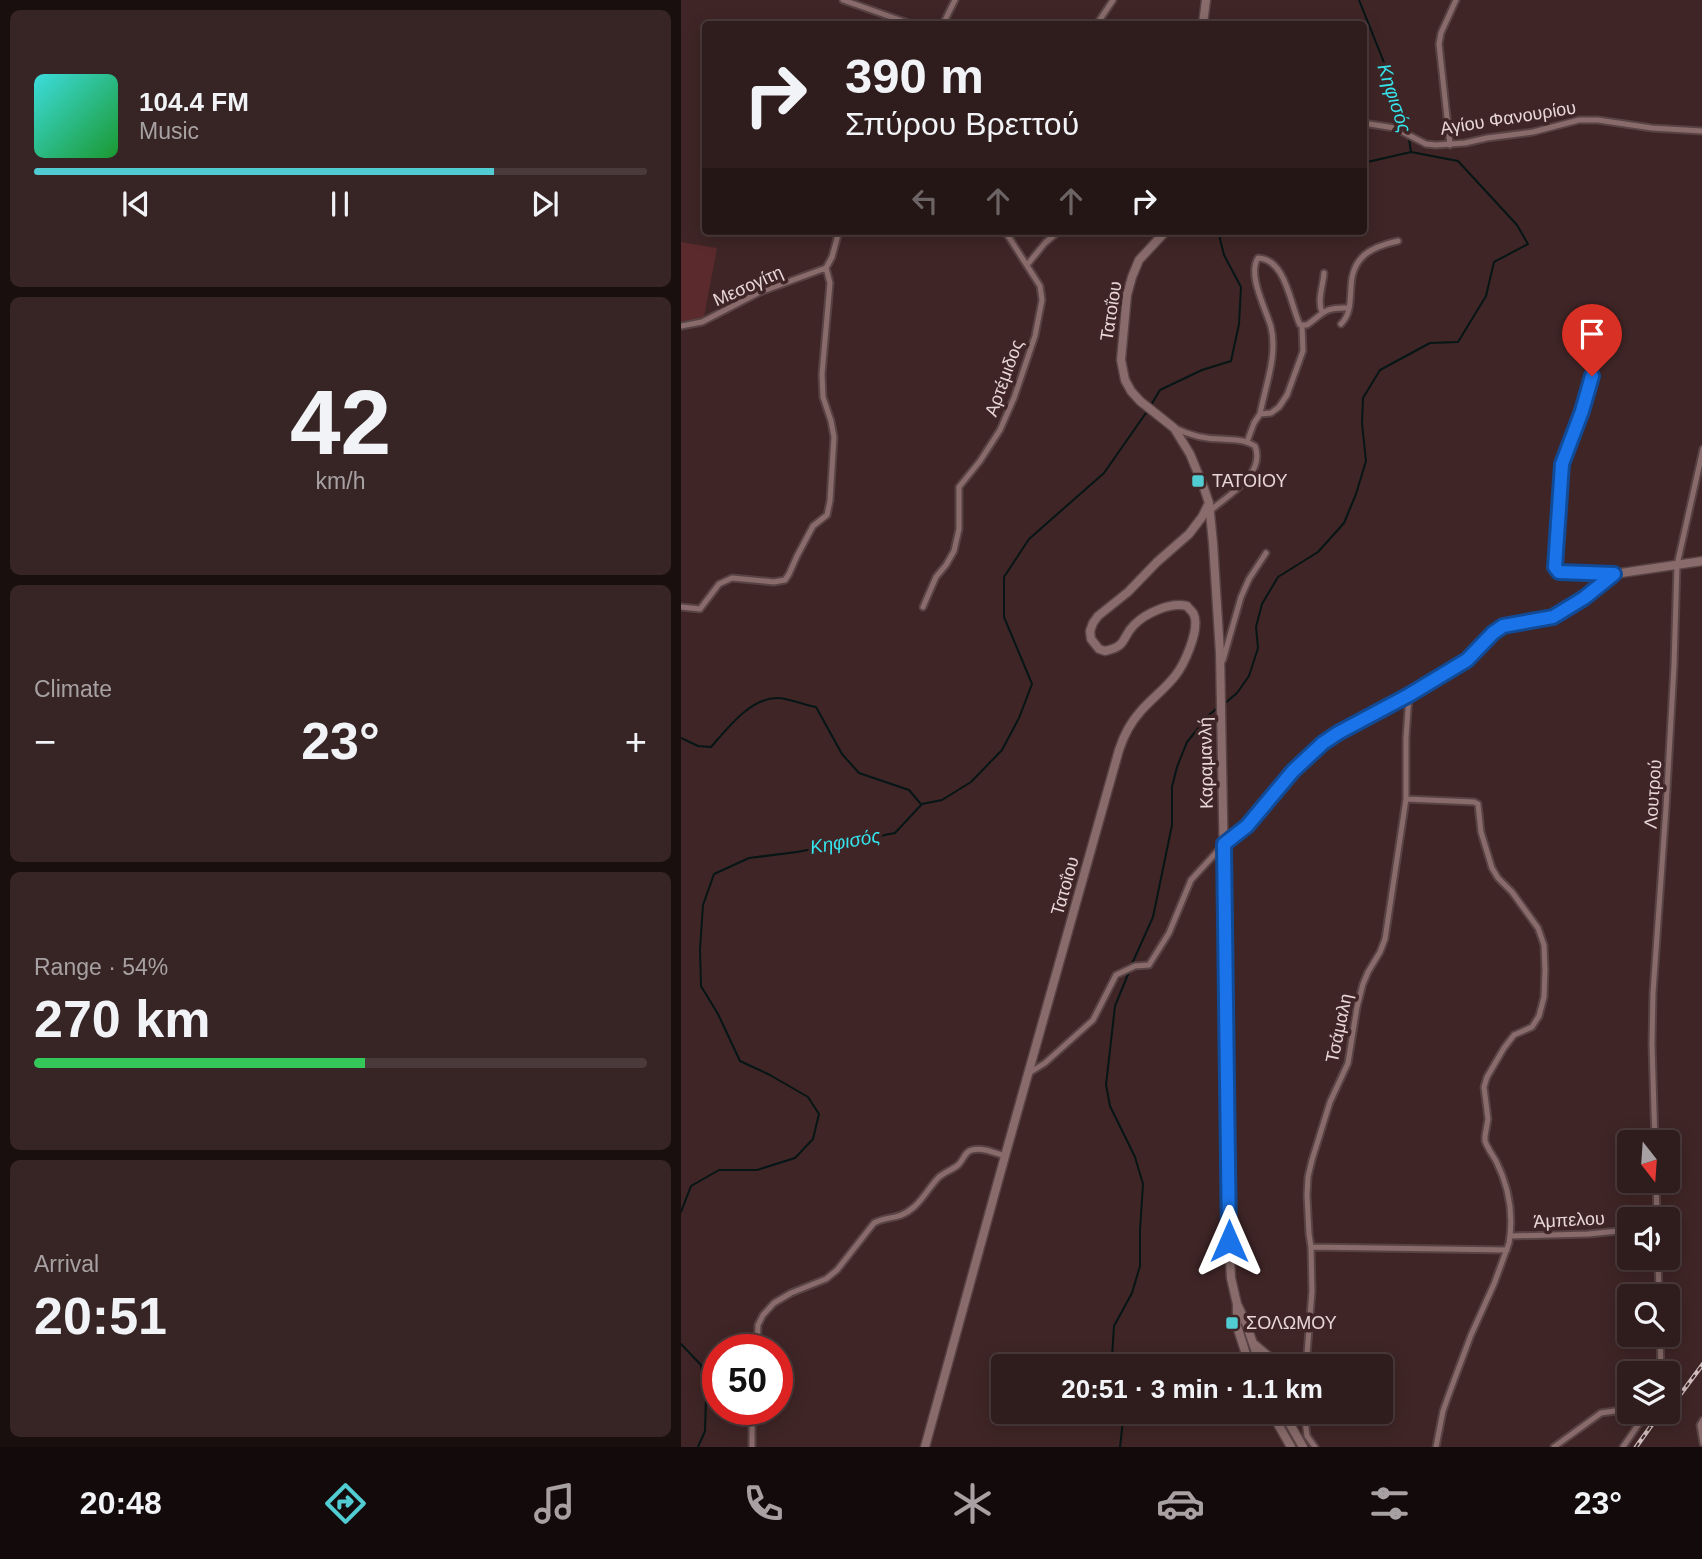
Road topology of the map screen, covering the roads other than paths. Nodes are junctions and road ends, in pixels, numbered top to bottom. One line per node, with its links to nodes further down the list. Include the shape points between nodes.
1 (843, 0): 6 (street)
2 (955, 0): 7 (street)
3 (1113, 0): 8 (street)
4 (1206, 0): 9 (street)
5 (1456, 0): 12 (street, via 1439,44)
6 (902, 21)
7 (944, 21)
8 (1099, 21)
9 (1203, 21)
10 (1367, 124): 12 (street, Αγίου Φανουρίου, via 1395,128 1426,144)
11 (1702, 131): 12 (street, Αγίου Φανουρίου, via 1579,120)
12 (1450, 145)
13 (838, 235): 19 (street)
14 (1008, 235): 18 (street, Αρτέμιδος)
15 (1054, 235): 18 (street)
16 (1162, 235): 28 (street, Τατοΐου, via 1139,260 1132,277 1121,360 1131,391)
17 (1398, 241): 21 (street, via 1361,258 1352,274)
18 (1027, 265): 40 (street, Αρτέμιδος, via 1042,293 1035,336 1004,421 959,487 954,551)
19 (826, 268): 24 (street, Μεσογίτη, via 760,292 702,322); 39 (street, via 830,283 823,397 834,437 827,515 813,526 785,580 732,578 719,584 700,609)
20 (1324, 273): 22 (street, via 1319,301)
21 (1348, 309): 22 (street); 23 (street)
22 (1322, 312): 25 (street)
23 (1341, 324)
24 (681, 326)
25 (1302, 326): 27 (street, via 1303,351 1287,396 1271,412); 27 (street, via 1278,269 1258,258 1256,279 1273,345)
26 (1596, 358): 38 (street, via 1562,464 1555,567 1559,572)
27 (1260, 414): 29 (street)
28 (1174, 428): 29 (street); 31 (street, Τατοΐου, via 1196,467)
29 (1247, 442): 31 (street, via 1257,452 1255,468)
30 (1702, 449): 37 (street, Λουτρού)
31 (1210, 510): 32 (street, Τατοΐου); 33 (street, Τατοΐου); 34 (street, Καραμανλή)
32 (1196, 530): 33 (street, Τατοΐου); 34 (street, via 1207,533)
33 (1184, 538): 45 (street, Τατοΐου, via 1098,616 1090,631 1095,645 1105,651 1120,645 1136,623 1174,605 1187,607 1195,622 1179,670 1126,731)
34 (1213, 543): 41 (street, Καραμανλή)
35 (1266, 553): 41 (street, via 1241,597)
36 (1702, 561): 37 (street)
37 (1677, 565): 38 (street); 46 (street, Λουτρού, via 1653,993)
38 (1614, 574): 42 (street, via 1553,617 1503,626 1467,660)
39 (681, 607)
40 (923, 607)
41 (1220, 669): 44 (street, Καραμανλή)
42 (1409, 695): 43 (street, Τσάμαλη); 44 (street, via 1323,743 1247,826)
43 (1406, 799): 49 (street, via 1478,804 1492,868 1538,928 1544,945 1544,997 1539,1016 1532,1027 1514,1035 1484,1087 1485,1141 1511,1202); 50 (street, Τσάμαλη, via 1383,946 1363,984 1348,1063 1312,1160 1307,1195)
44 (1224, 844): 45 (street, via 1191,880 1169,933 1149,965 1116,975 1093,1020); 52 (street, Καραμανλή, via 1229,1241)
45 (1029, 1073): 47 (street, Τατοΐου)
46 (1655, 1130)
47 (1005, 1156): 53 (street, via 968,1151 903,1216 878,1220 826,1279 774,1303 763,1315); 68 (street, Τατοΐου)
48 (1617, 1231): 49 (street, Άμπελου)
49 (1511, 1236): 51 (street)
50 (1311, 1247): 51 (street); 58 (street, Τσάμαλη)
51 (1507, 1250): 72 (street, via 1449,1394)
52 (1237, 1304): 54 (street, Καραμανλή); 55 (street, Καραμανλή, via 1237,1326)
53 (758, 1334)
54 (1253, 1343): 56 (street, Καραμανλή); 57 (street)
55 (1246, 1354)
56 (1257, 1354)
57 (1266, 1354)
58 (1307, 1354)
59 (1617, 1411): 73 (street, via 1600,1413)
60 (1702, 1420): 66 (street)
61 (1278, 1424): 69 (street)
62 (1290, 1424): 70 (street)
63 (1305, 1424): 71 (street, via 1306,1436)
64 (1639, 1424): 74 (street)
65 (752, 1425): 67 (street)
66 (1702, 1443)
67 (752, 1447)
68 (925, 1447)
69 (1291, 1447)
70 (1303, 1447)
71 (1315, 1447)
72 (1436, 1447)
73 (1554, 1447)
74 (1623, 1447)

